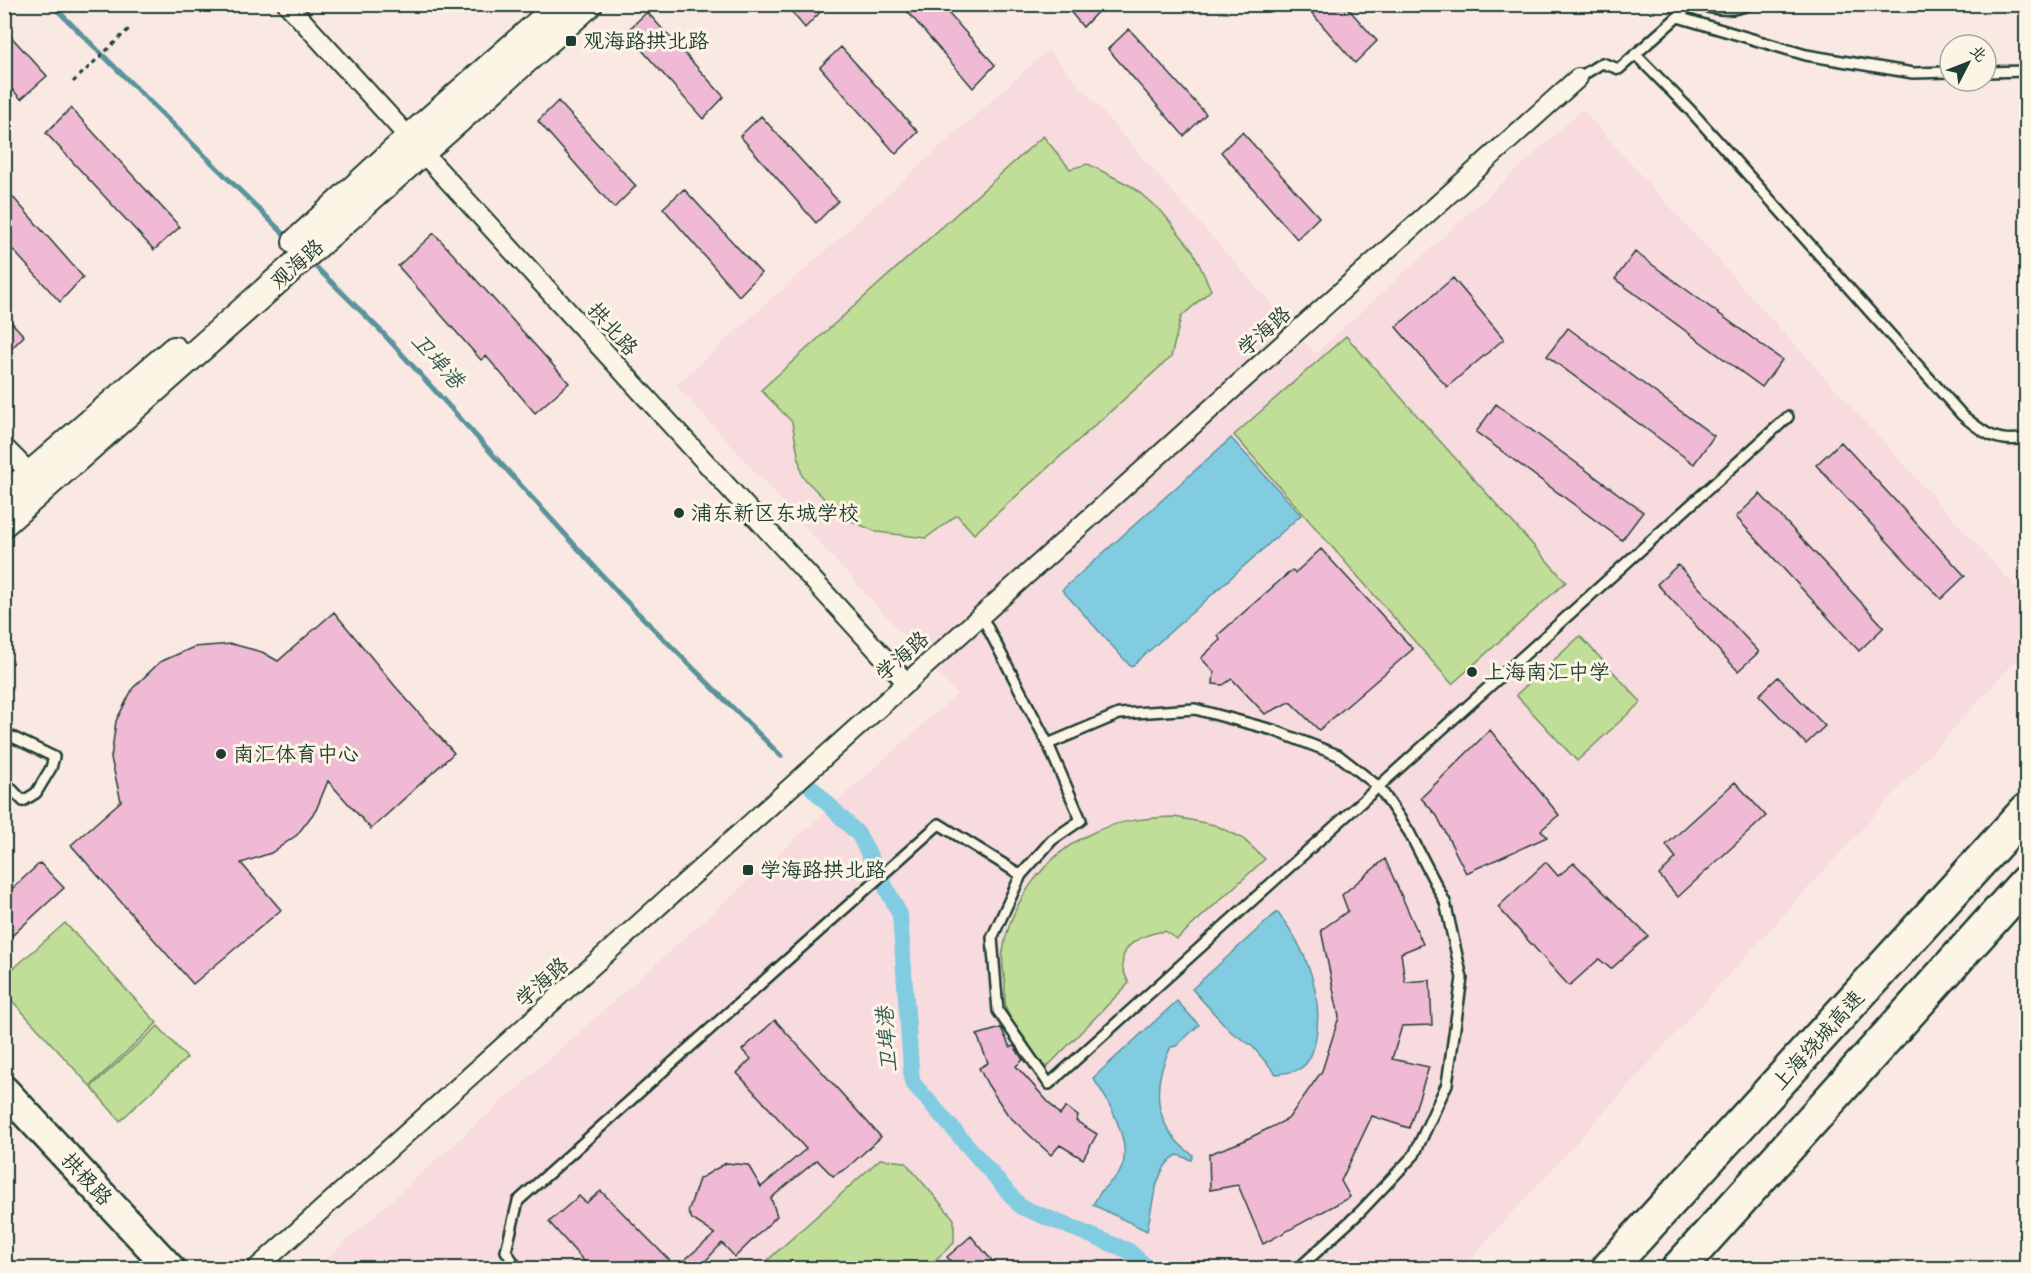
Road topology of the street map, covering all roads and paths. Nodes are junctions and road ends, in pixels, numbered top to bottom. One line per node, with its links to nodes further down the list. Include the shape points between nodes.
1 (287, 4): 14 (street, 拱北路)
2 (561, 4): 14 (main road, 观海路)
3 (589, 4): 14 (main road, 观海路)
4 (1693, 4): 5 (lane, via 1718,10); 6 (lane)
5 (1750, 4)
6 (1678, 17): 8 (lane); 10 (lane, via 1806,55 1913,73)
7 (129, 29): 13 (path)
8 (1635, 54): 12 (lane, via 1618,69 1602,63); 16 (lane, via 1690,110 1962,415 1986,435 2011,441)
9 (2026, 71): 11 (lane)
10 (1938, 72)
11 (1998, 72)
12 (1578, 78): 21 (street, 学海路)
13 (73, 82)
14 (416, 145): 18 (main road, 观海路); 22 (street, 拱北路)
15 (1788, 417): 26 (lane)
16 (2026, 438)
17 (4, 447): 18 (street)
18 (38, 481): 19 (main road, 观海路); 20 (main road, 观海路)
19 (4, 497)
20 (4, 523)
21 (981, 615): 22 (street, 学海路); 24 (lane)
22 (907, 683): 36 (street, 学海路)
23 (4, 733): 25 (lane, via 54,757 36,793 23,801)
24 (1048, 744): 26 (lane, via 1119,714 1195,709 1273,730 1338,754); 28 (lane, via 1081,820 1052,840)
25 (4, 781)
26 (1379, 787): 28 (lane, via 1049,1084 998,1011 992,938); 38 (lane, via 1445,902 1462,978 1447,1084 1414,1155)
27 (2026, 811): 32 (highway, 上海绕城高速)
28 (1021, 875): 37 (lane, via 939,824 518,1201 507,1251)
29 (2026, 882): 33 (highway)
30 (4, 1090): 35 (main road, 拱极路)
31 (4, 1117): 34 (main road, 拱极路)
32 (1724, 1142): 39 (highway); 40 (highway, 上海绕城高速)
33 (1762, 1176): 41 (highway); 42 (highway)
34 (145, 1269)
35 (170, 1269)
36 (257, 1269)
37 (517, 1269)
38 (1299, 1269)
39 (1590, 1269)
40 (1609, 1269)
41 (1679, 1269)
42 (1689, 1269)

